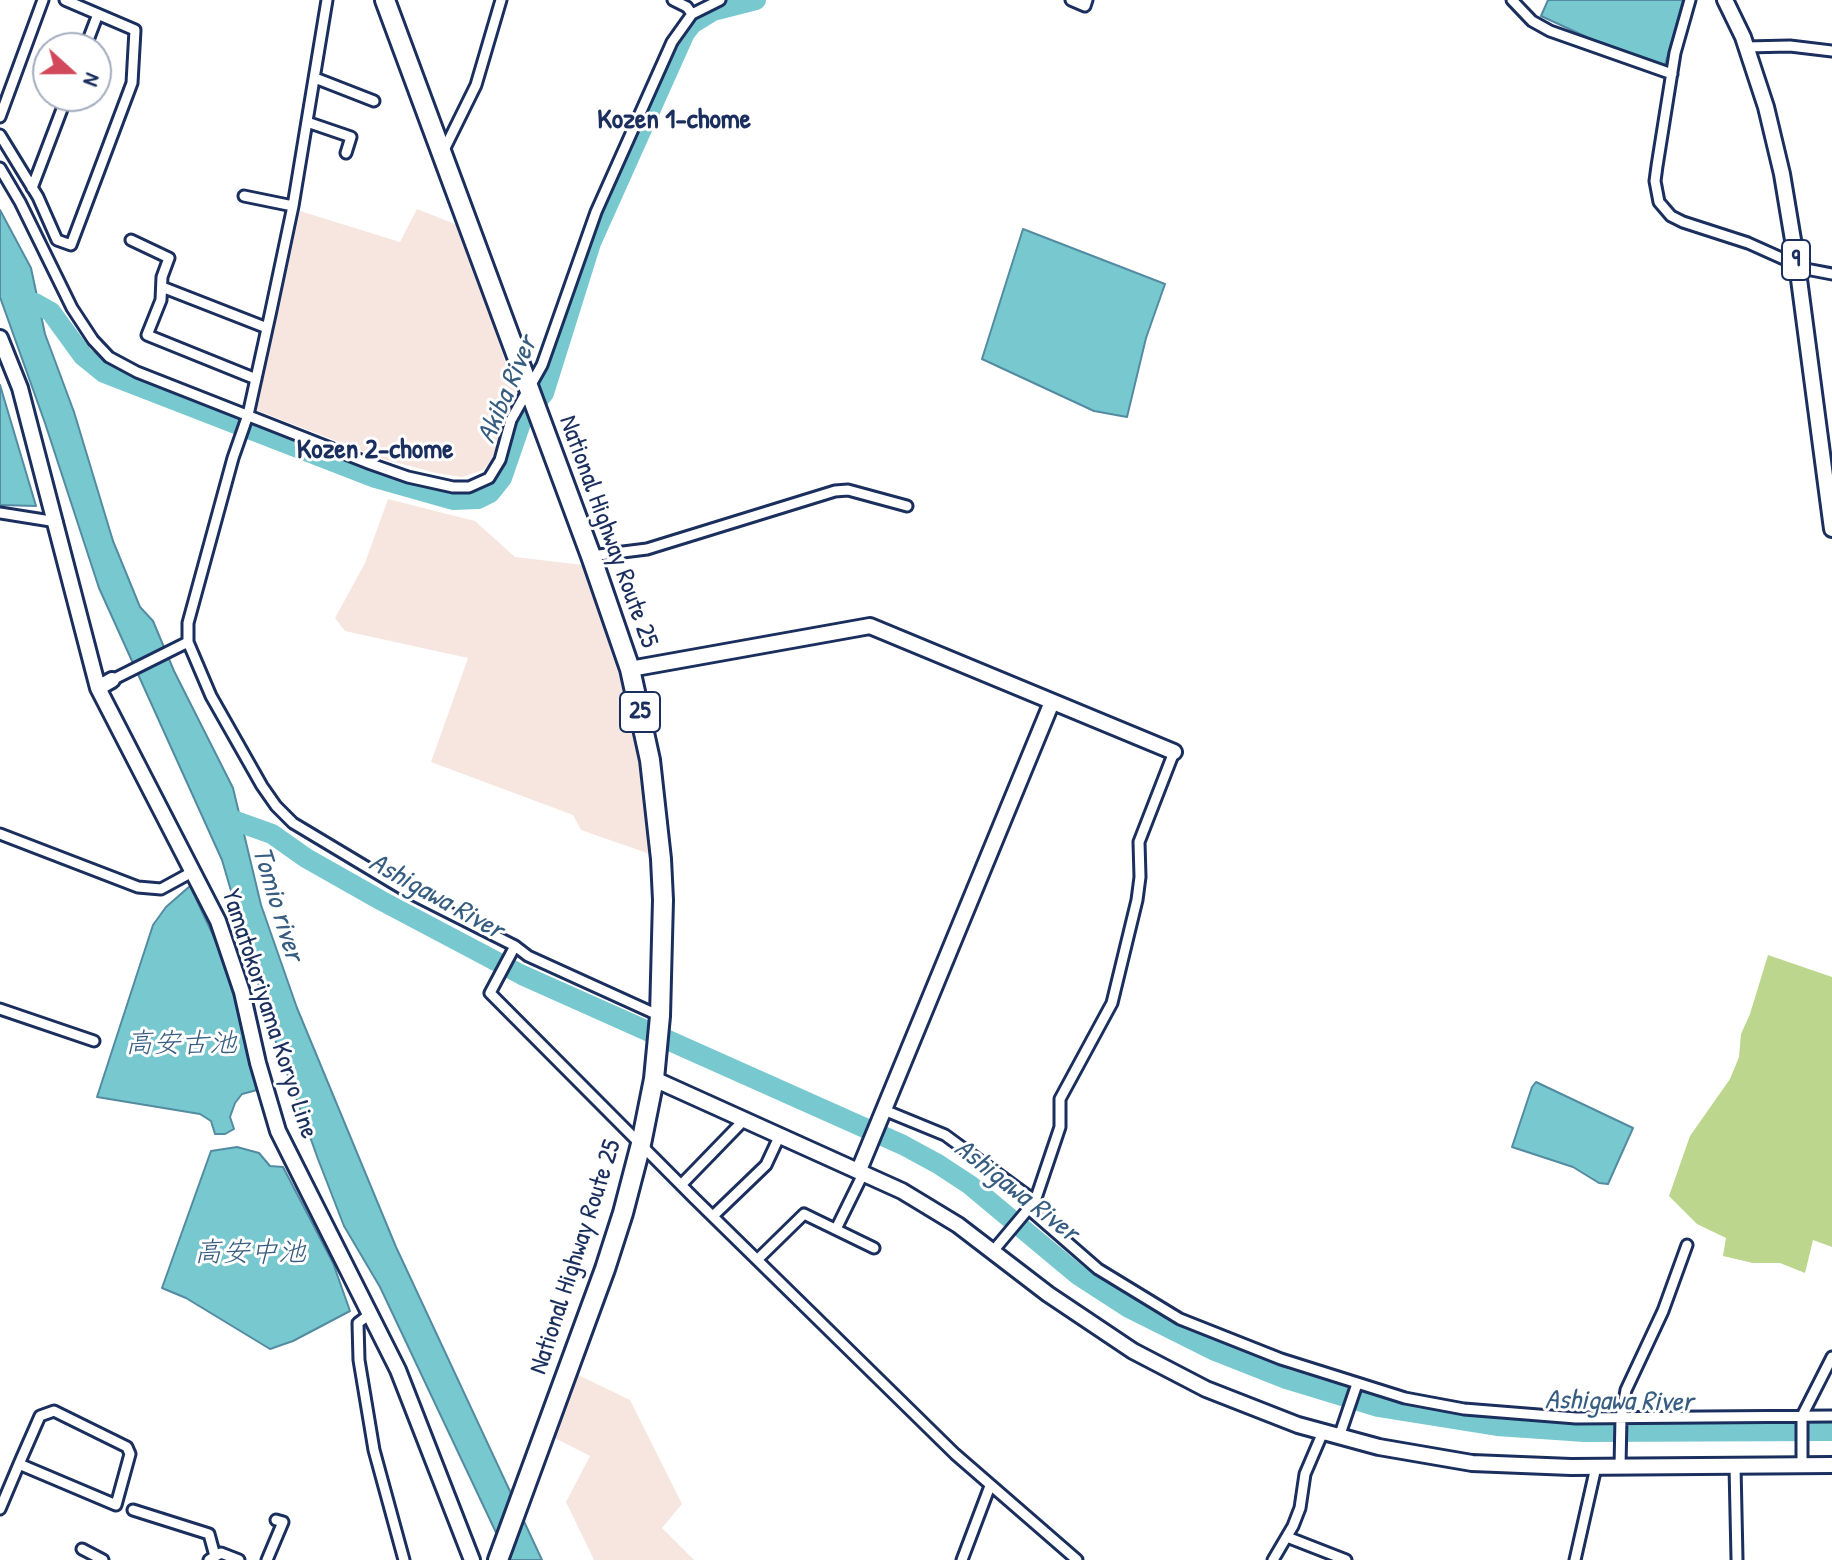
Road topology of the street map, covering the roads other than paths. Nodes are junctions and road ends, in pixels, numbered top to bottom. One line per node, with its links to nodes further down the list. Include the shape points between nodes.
1 (43, 0): 22 (street)
2 (65, 0): 13 (street)
3 (327, 0): 19 (street)
4 (385, 0): 26 (highway, National Highway Route 25 / 25)
5 (501, 0): 26 (street, via 476,85)
6 (673, 0): 14 (street)
7 (720, 0): 14 (street)
8 (1071, 0): 9 (street, via 1085,6)
9 (1087, 0)
10 (1512, 0): 18 (street, via 1550,31)
11 (1690, 0): 18 (street)
12 (1725, 0): 16 (street, 9)
13 (98, 14): 15 (street); 28 (street, via 135,30 132,83 71,245 57,240)
14 (692, 14): 38 (street, via 672,42 618,162)
15 (91, 32)
16 (1746, 47): 17 (street); 32 (street, 9, via 1775,144)
17 (1832, 51)
18 (1672, 74): 32 (street, via 1655,181 1664,210)
19 (315, 78): 20 (street); 23 (street)
20 (374, 101)
21 (61, 112): 28 (street)
22 (0, 117)
23 (307, 122): 25 (street, via 351,137); 30 (street)
24 (0, 135): 28 (street)
25 (346, 153)
26 (442, 155): 38 (highway, National Highway Route 25 / 25)
27 (0, 168): 39 (street, via 72,308 101,350 127,368)
28 (32, 188)
29 (244, 196): 30 (street)
30 (293, 206): 35 (street)
31 (131, 240): 34 (street, via 169,258)
32 (1797, 264): 33 (street); 40 (street, 9)
33 (1832, 274)
34 (162, 287): 35 (street); 37 (street, via 147,335)
35 (267, 328): 37 (street)
36 (0, 338): 43 (street, Yamatokoriyama Koryo Line, via 20,388)
37 (256, 379): 39 (street)
38 (530, 394): 39 (street, via 511,420 489,478 469,487 408,477); 45 (highway, National Highway Route 25 / 25)
39 (248, 415): 46 (street, via 188,623)
40 (1828, 466): 44 (street, 9)
41 (907, 506): 45 (street, via 835,491 647,549)
42 (0, 513): 43 (street)
43 (57, 522): 49 (street, Yamatokoriyama Koryo Line)
44 (1832, 529)
45 (591, 556): 47 (highway, National Highway Route 25 / 25)
46 (188, 642): 48 (street); 54 (street, via 211,696 262,786 293,823)
47 (630, 669): 50 (street, via 870,626); 56 (highway, National Highway Route 25 / 25, via 657,816 663,900)
48 (112, 680): 49 (street)
49 (98, 688): 53 (street, Yamatokoriyama Koryo Line)
50 (1052, 702): 51 (street); 59 (street)
51 (1174, 752): 65 (street, via 1139,842 1137,900 1112,1003 1060,1099 1060,1127)
52 (0, 834): 53 (street, via 138,887 161,889)
53 (194, 871): 72 (street, Yamatokoriyama Koryo Line, via 242,992 278,1131)
54 (514, 948): 56 (street); 62 (street, via 490,993)
55 (0, 1009): 57 (street)
56 (660, 1019): 58 (highway, National Highway Route 25 / 25)
57 (94, 1041)
58 (654, 1079): 60 (street); 62 (highway, National Highway Route 25 / 25)
59 (882, 1116): 63 (street); 65 (street, via 945,1135)
60 (745, 1119): 61 (street); 64 (street)
61 (780, 1135): 63 (street); 66 (street, via 766,1165)
62 (641, 1144): 64 (street); 101 (highway, National Highway Route 25 / 25, via 605,1269)
63 (862, 1171): 67 (street); 70 (street, via 940,1212)
64 (681, 1185): 66 (street)
65 (1030, 1207): 70 (street); 74 (street, via 1098,1269 1180,1319)
66 (713, 1216): 71 (street)
67 (836, 1229): 69 (street); 71 (street, via 804,1214)
68 (1687, 1245): 77 (street, via 1626,1390)
69 (874, 1248)
70 (993, 1251): 78 (street, via 1084,1320 1171,1372 1243,1405)
71 (758, 1259): 88 (street)
72 (370, 1314): 99 (street, via 358,1323 359,1360 374,1450); 100 (street, Yamatokoriyama Koryo Line, via 398,1370)
73 (1832, 1357): 75 (street)
74 (1357, 1384): 77 (street, via 1464,1409); 79 (street)
75 (1802, 1416): 76 (street); 77 (street); 81 (street)
76 (1832, 1416)
77 (1621, 1417): 85 (street)
78 (1323, 1432): 79 (street); 92 (street)
79 (1339, 1437): 84 (street, via 1472,1463)
80 (19, 1464): 80 (street, via 40,1416 54,1411 127,1447 130,1454 116,1505); 87 (street)
81 (1802, 1465): 82 (street); 83 (street)
82 (1832, 1465)
83 (1735, 1466): 85 (street); 95 (street)
84 (1596, 1467): 85 (street); 106 (street)
85 (1620, 1467)
86 (0, 1480): 87 (street)
87 (11, 1484): 89 (street)
88 (990, 1486): 102 (street); 103 (street)
89 (0, 1509)
90 (133, 1510): 94 (street, via 209,1534)
91 (276, 1520): 98 (street, via 283,1522)
92 (1287, 1537): 104 (street); 105 (street)
93 (82, 1549): 96 (street)
94 (212, 1558): 97 (street, via 221,1553)
95 (1737, 1559)
96 (103, 1560)
97 (239, 1560)
98 (267, 1560)
99 (404, 1560)
100 (472, 1560)
101 (498, 1560)
102 (962, 1560)
103 (1077, 1560)
104 (1273, 1560)
105 (1346, 1560)
106 (1575, 1560)

